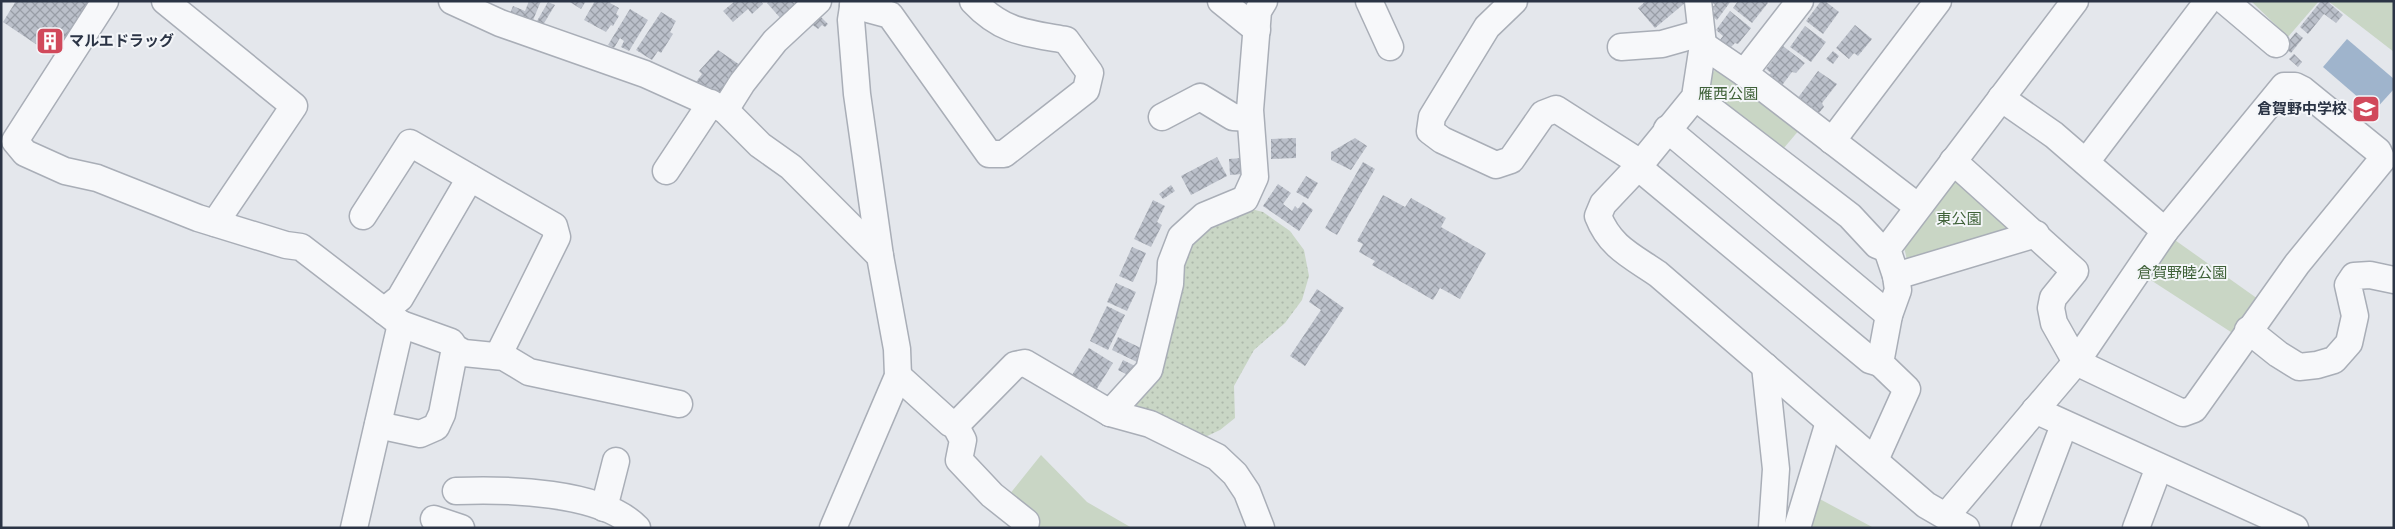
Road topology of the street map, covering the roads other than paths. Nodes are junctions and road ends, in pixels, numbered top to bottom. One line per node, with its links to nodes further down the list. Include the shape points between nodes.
1 (105, 1): 37 (street, via 15,141 25,153 65,171 97,178)
2 (165, 1): 37 (street, via 294,106)
3 (452, 1): 25 (street, via 500,23 645,74)
4 (818, 1): 25 (street, via 775,41)
5 (972, 1): 16 (street, via 988,18 1016,31 1066,40 1090,74 1086,90 1004,154 989,154 890,15)
6 (1221, 1): 17 (street)
7 (1264, 1): 17 (street, via 1258,11)
8 (1369, 1): 20 (street)
9 (1514, 1): 32 (street, via 1487,27 1432,117 1430,131 1442,140 1496,165 1511,160 1543,114 1556,109 1632,157)
10 (1698, 1): 18 (street)
11 (1800, 1): 22 (street)
12 (1938, 1): 29 (street)
13 (2075, 1): 24 (street)
14 (2208, 1): 31 (street)
15 (2225, 1): 19 (street)
16 (854, 3): 41 (street, via 851,20 857,94)
17 (1256, 30): 27 (street)
18 (1702, 39): 21 (street); 22 (street); 23 (street)
19 (2276, 44)
20 (1390, 47)
21 (1621, 47)
22 (1744, 73): 29 (street)
23 (1695, 97): 28 (street); 40 (street, via 1850,216 1877,245)
24 (2001, 98): 30 (street); 31 (street)
25 (718, 107): 33 (street); 41 (street, via 760,145 791,167)
26 (1162, 117): 27 (street, via 1200,97 1233,117)
27 (1250, 118): 55 (street, via 1255,177 1245,199 1204,216 1181,237 1171,262 1170,284 1149,370)
28 (1667, 129): 32 (street); 44 (street)
29 (1832, 141): 35 (street)
30 (1953, 162): 35 (street); 39 (street)
31 (2086, 162): 38 (street)
32 (1638, 167): 50 (street, via 1870,360); 51 (street, via 1603,204 1598,216 1604,233 1658,274)
33 (666, 171)
34 (470, 178): 36 (street, via 410,144); 45 (street, via 400,298); 48 (street, via 554,226 557,237)
35 (1917, 206): 40 (street)
36 (362, 216)
37 (215, 223): 45 (street, via 301,247)
38 (2165, 231): 46 (street, via 2284,86 2304,90 2378,151 2382,160); 49 (street)
39 (2036, 234): 42 (street); 49 (street, via 2075,271 2053,298 2051,308 2054,323)
40 (1887, 249): 42 (street)
41 (880, 256): 52 (street, via 897,349)
42 (1896, 276): 44 (street, via 1898,290)
43 (2394, 280): 46 (street, via 2370,275 2354,276 2348,285 2356,316 2349,343 2334,360 2299,367)
44 (1889, 315): 50 (street)
45 (393, 317): 47 (street, via 451,342); 58 (street)
46 (2248, 330): 49 (street, via 2194,409 2183,412)
47 (455, 348): 48 (street, via 464,353); 58 (street, via 442,414 436,427 420,434)
48 (498, 356): 53 (street, via 528,372)
49 (2076, 362): 54 (street)
50 (1880, 364): 60 (street, via 1907,389)
51 (1765, 366): 56 (street); 74 (street, via 1776,469)
52 (898, 376): 57 (street, via 950,423); 72 (street)
53 (680, 404)
54 (2035, 410): 59 (street); 68 (street)
55 (1110, 413): 57 (street, via 1025,363 1016,365 960,421); 73 (street, via 1150,424 1217,457 1235,474 1247,492)
56 (1829, 422): 60 (street); 75 (street)
57 (954, 423): 67 (street, via 963,440 959,460 992,495)
58 (378, 425): 69 (street)
59 (2064, 425): 62 (street); 76 (street)
60 (1875, 460): 68 (street, via 1926,505)
61 (616, 461): 64 (street)
62 (2159, 467): 66 (street); 77 (street)
63 (456, 491): 64 (street, via 542,494)
64 (604, 508): 71 (street, via 629,520)
65 (434, 519): 70 (street)
66 (2258, 520): 78 (street)
67 (1026, 522)
68 (1956, 522)
69 (354, 528)
70 (461, 528)
71 (637, 528)
72 (833, 528)
73 (1261, 528)
74 (1772, 528)
75 (1797, 528)
76 (2025, 528)
77 (2136, 528)
78 (2295, 528)

